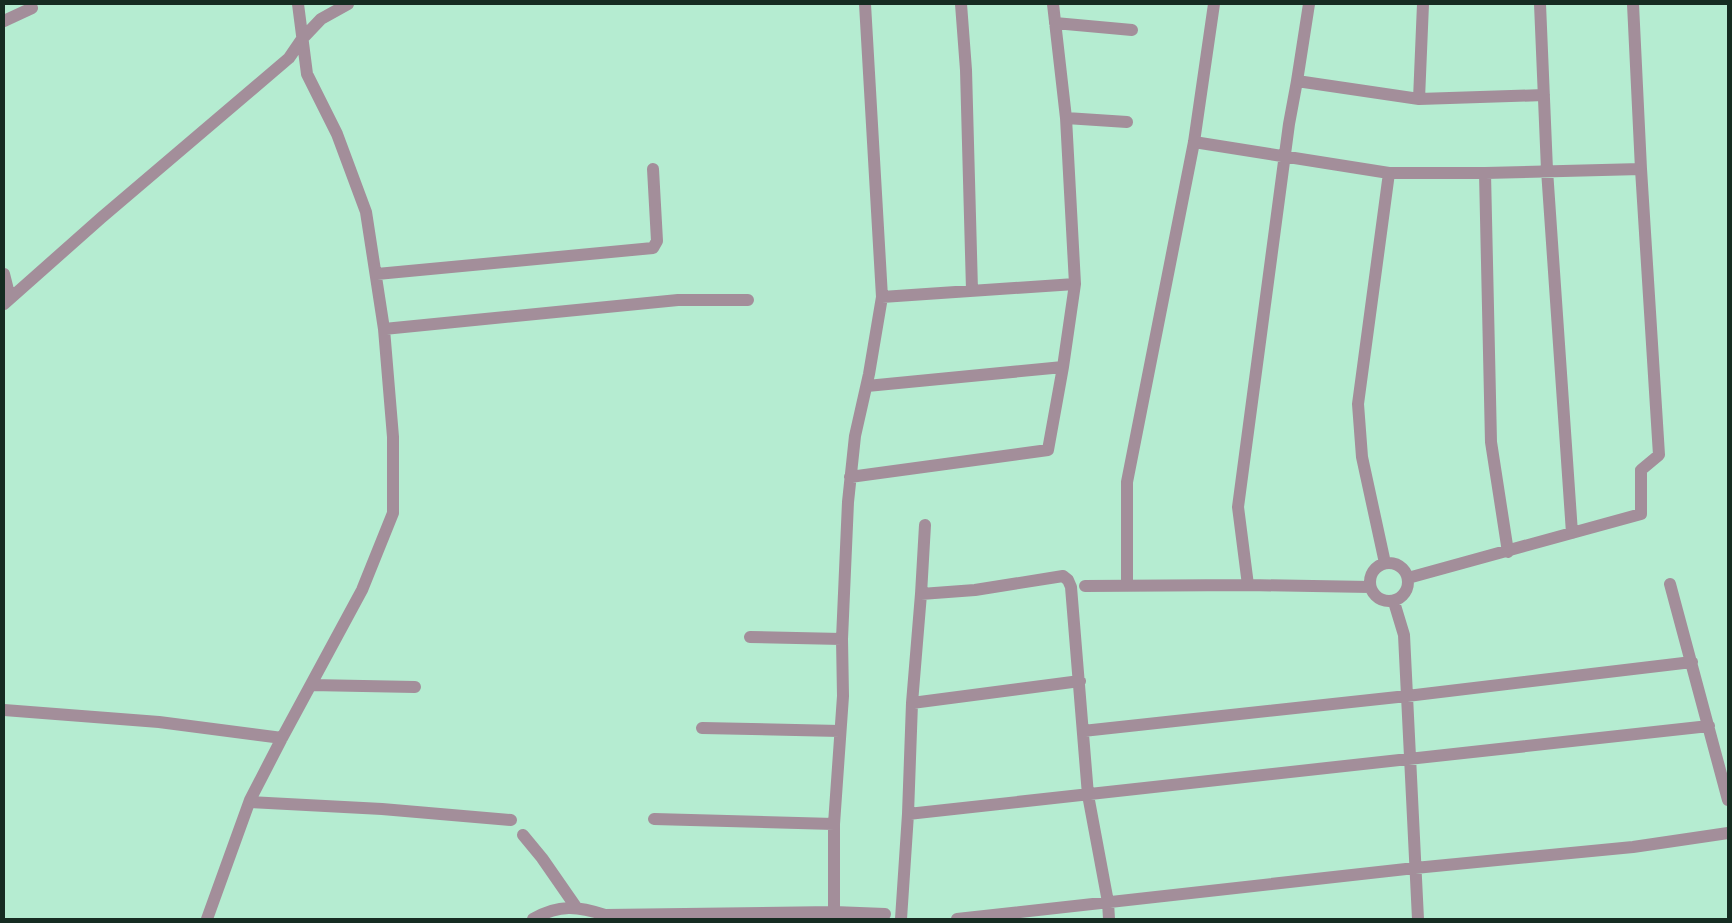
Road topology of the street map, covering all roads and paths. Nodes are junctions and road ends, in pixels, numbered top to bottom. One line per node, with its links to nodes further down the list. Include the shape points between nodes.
1 (298, 4): 15 (street)
2 (348, 4): 15 (street, via 321,19)
3 (865, 4): 32 (street)
4 (961, 4): 31 (street)
5 (1053, 4): 13 (street)
6 (1214, 4): 21 (street)
7 (1309, 4): 16 (street)
8 (1423, 4): 18 (street)
9 (1540, 4): 17 (street)
10 (1633, 4): 24 (street)
11 (32, 8): 12 (street)
12 (4, 21)
13 (1055, 23): 14 (street); 19 (street)
14 (1132, 30)
15 (302, 39): 29 (street, via 307,74 337,134 366,212); 34 (street, via 289,58)
16 (1298, 81): 18 (street); 22 (street)
17 (1544, 95): 18 (street); 25 (street)
18 (1419, 99)
19 (1066, 118): 20 (street); 30 (street)
20 (1126, 122)
21 (1194, 142): 22 (street); 47 (street, via 1127,482)
22 (1285, 157): 26 (street); 45 (street, via 1238,507)
23 (653, 169): 29 (street, via 657,241 653,248)
24 (1641, 169): 25 (street); 40 (street, via 1658,455 1641,470 1641,514)
25 (1547, 170): 27 (street); 40 (street)
26 (1389, 173): 27 (street); 42 (street, via 1358,404 1362,457)
27 (1485, 173): 41 (street, via 1491,442)
28 (4, 274): 34 (street)
29 (377, 274): 35 (street)
30 (1075, 284): 31 (street); 36 (street)
31 (972, 290): 32 (street)
32 (882, 297): 37 (street)
33 (748, 300): 35 (street, via 678,300)
34 (7, 301)
35 (384, 329): 55 (street, via 393,437 393,513 362,590)
36 (1063, 367): 37 (street); 38 (street, via 1048,450)
37 (866, 386): 38 (street)
38 (850, 477): 52 (street)
39 (925, 525): 49 (street)
40 (1572, 533): 41 (street)
41 (1508, 552): 43 (street)
42 (1384, 563): 43 (street, via 1400,566); 48 (street, via 1372,572)
43 (1408, 578): 50 (street, via 1406,593)
44 (1670, 584): 53 (street)
45 (1248, 585): 47 (street); 48 (street)
46 (1085, 586): 47 (street)
47 (1126, 586)
48 (1370, 587): 50 (street, via 1379,599)
49 (921, 594): 54 (street, via 975,590 1063,576 1071,587); 58 (street)
50 (1394, 602): 57 (street, via 1404,634)
51 (750, 637): 52 (street)
52 (842, 639): 62 (street)
53 (1692, 662): 57 (street); 60 (street)
54 (1080, 681): 58 (street); 63 (street)
55 (311, 685): 56 (street); 64 (street)
56 (415, 688)
57 (1407, 696): 63 (street); 65 (street)
58 (912, 703): 69 (street)
59 (4, 710): 64 (street, via 159,722)
60 (1709, 726): 65 (street); 67 (street)
61 (702, 728): 62 (street)
62 (840, 730): 72 (street)
63 (1084, 731): 66 (street)
64 (282, 738): 68 (street)
65 (1409, 759): 66 (street); 75 (street)
66 (1088, 795): 69 (street); 76 (street)
67 (1728, 800)
68 (250, 802): 70 (street); 81 (street)
69 (908, 814): 83 (street)
70 (511, 820)
71 (654, 820): 72 (street)
72 (834, 824): 78 (street)
73 (1728, 833): 75 (street, via 1633,848)
74 (523, 835): 77 (street)
75 (1414, 868): 76 (street); 86 (street)
76 (1108, 902): 84 (street); 85 (street)
77 (576, 907): 80 (street); 82 (street, via 545,912)
78 (834, 912): 79 (street); 80 (street)
79 (885, 914)
80 (605, 917)
81 (207, 919)
82 (533, 919)
83 (901, 919)
84 (957, 919)
85 (1109, 919)
86 (1418, 919)

